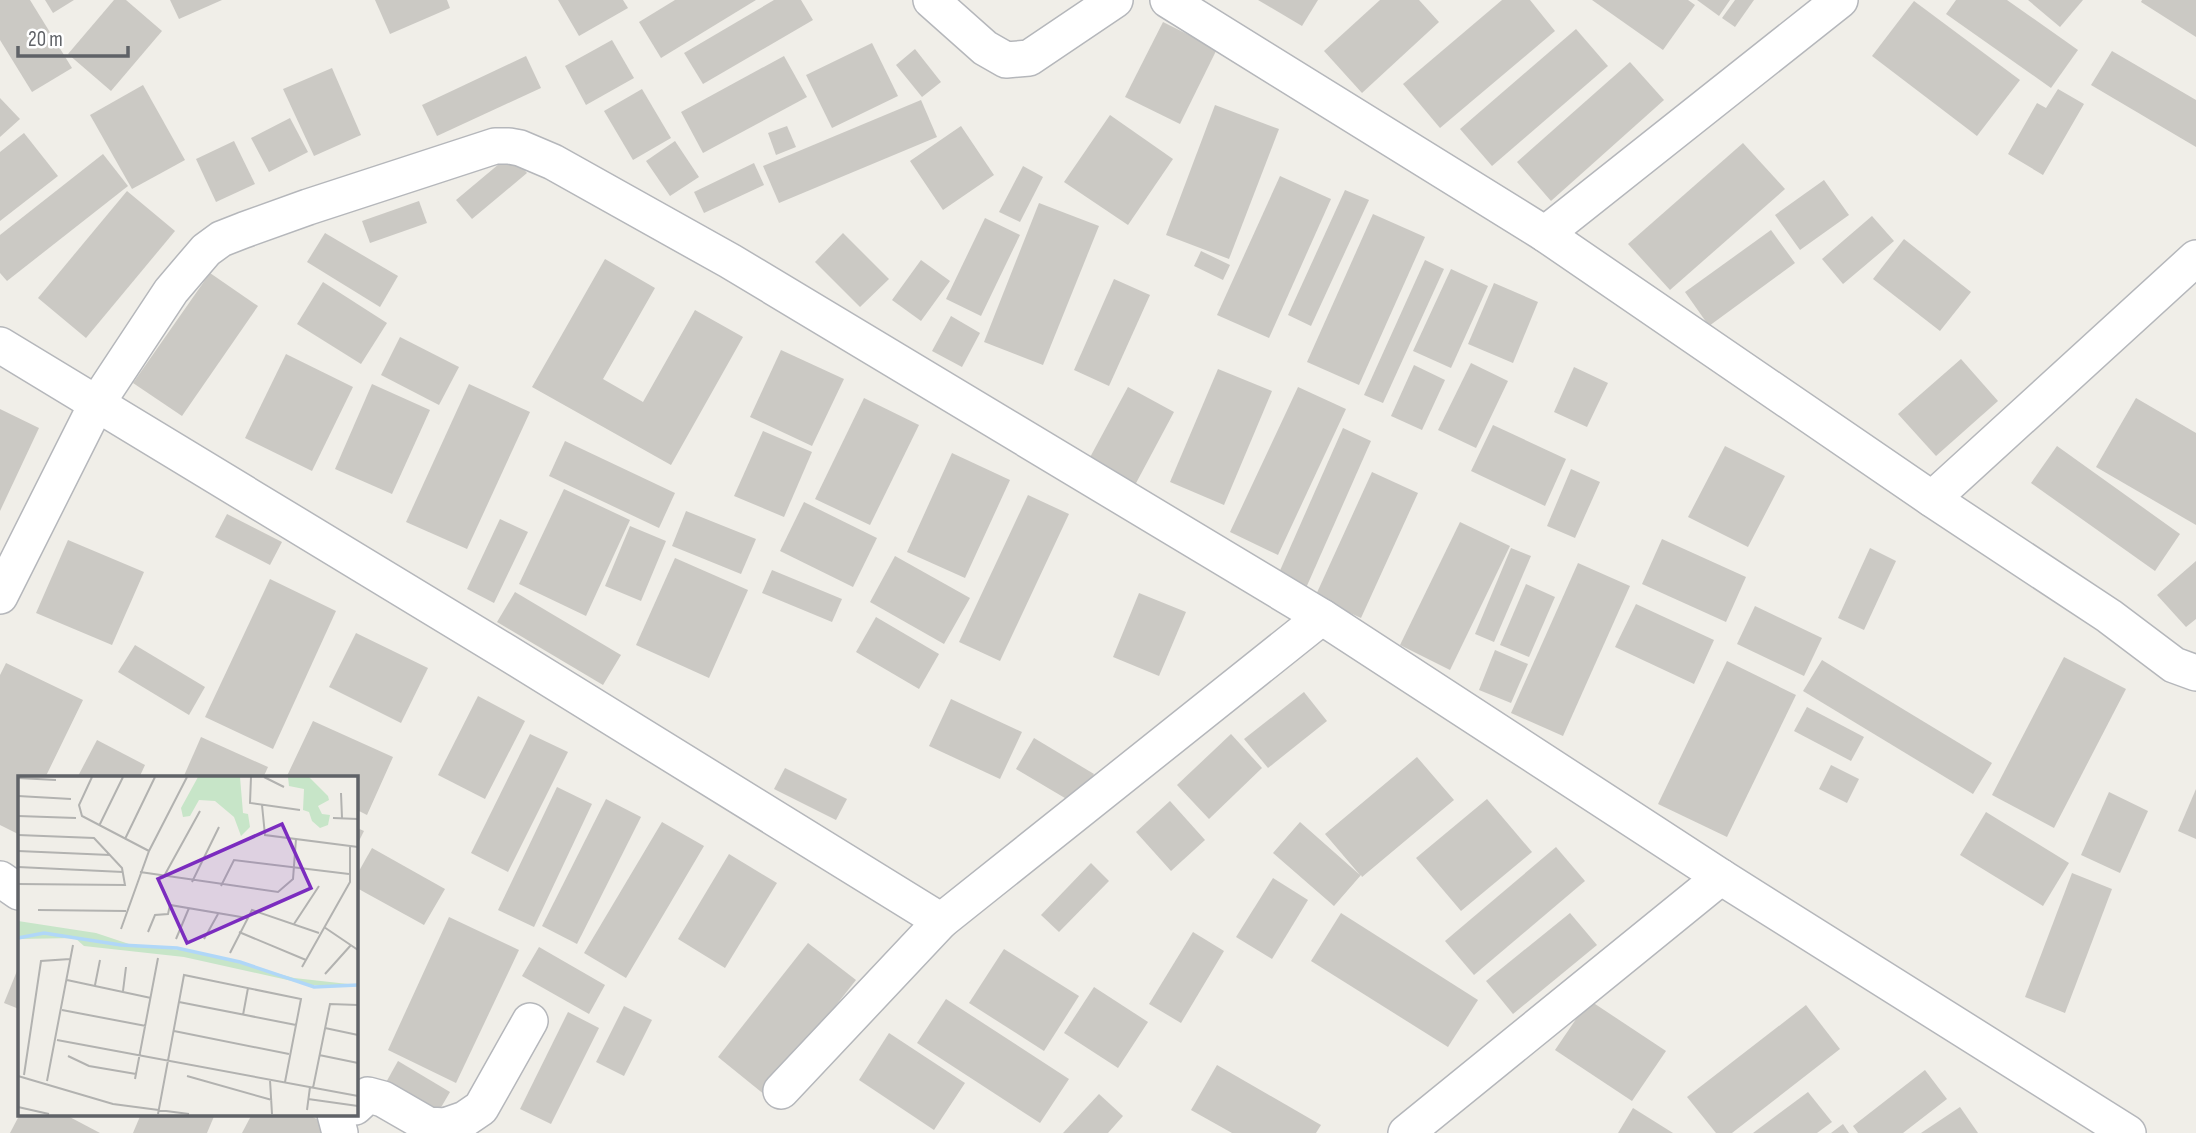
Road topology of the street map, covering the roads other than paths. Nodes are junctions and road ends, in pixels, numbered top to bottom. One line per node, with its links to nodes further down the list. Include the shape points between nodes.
1 (931, 0): 2 (street, via 985,48 1006,60 1028,58)
2 (1115, 0)
3 (1168, 0): 5 (street)
4 (1840, 0): 5 (street)
5 (1545, 234): 9 (street)
6 (2196, 258): 9 (street)
7 (0, 345): 8 (street)
8 (97, 403): 10 (street); 11 (street, via 171,291 221,239 495,146 509,146 552,162 730,261); 16 (street)
9 (1932, 499): 12 (street, via 2109,616 2174,665)
10 (0, 596)
11 (1322, 617): 13 (street); 16 (street)
12 (2196, 673)
13 (1721, 877): 20 (street); 21 (street)
14 (0, 879): 15 (street)
15 (18, 891)
16 (942, 921): 18 (street)
17 (530, 1021): 19 (street, via 481,1108 465,1119 445,1126 428,1125 368,1095)
18 (781, 1091)
19 (357, 1106)
20 (2115, 1130)
21 (1406, 1133)

